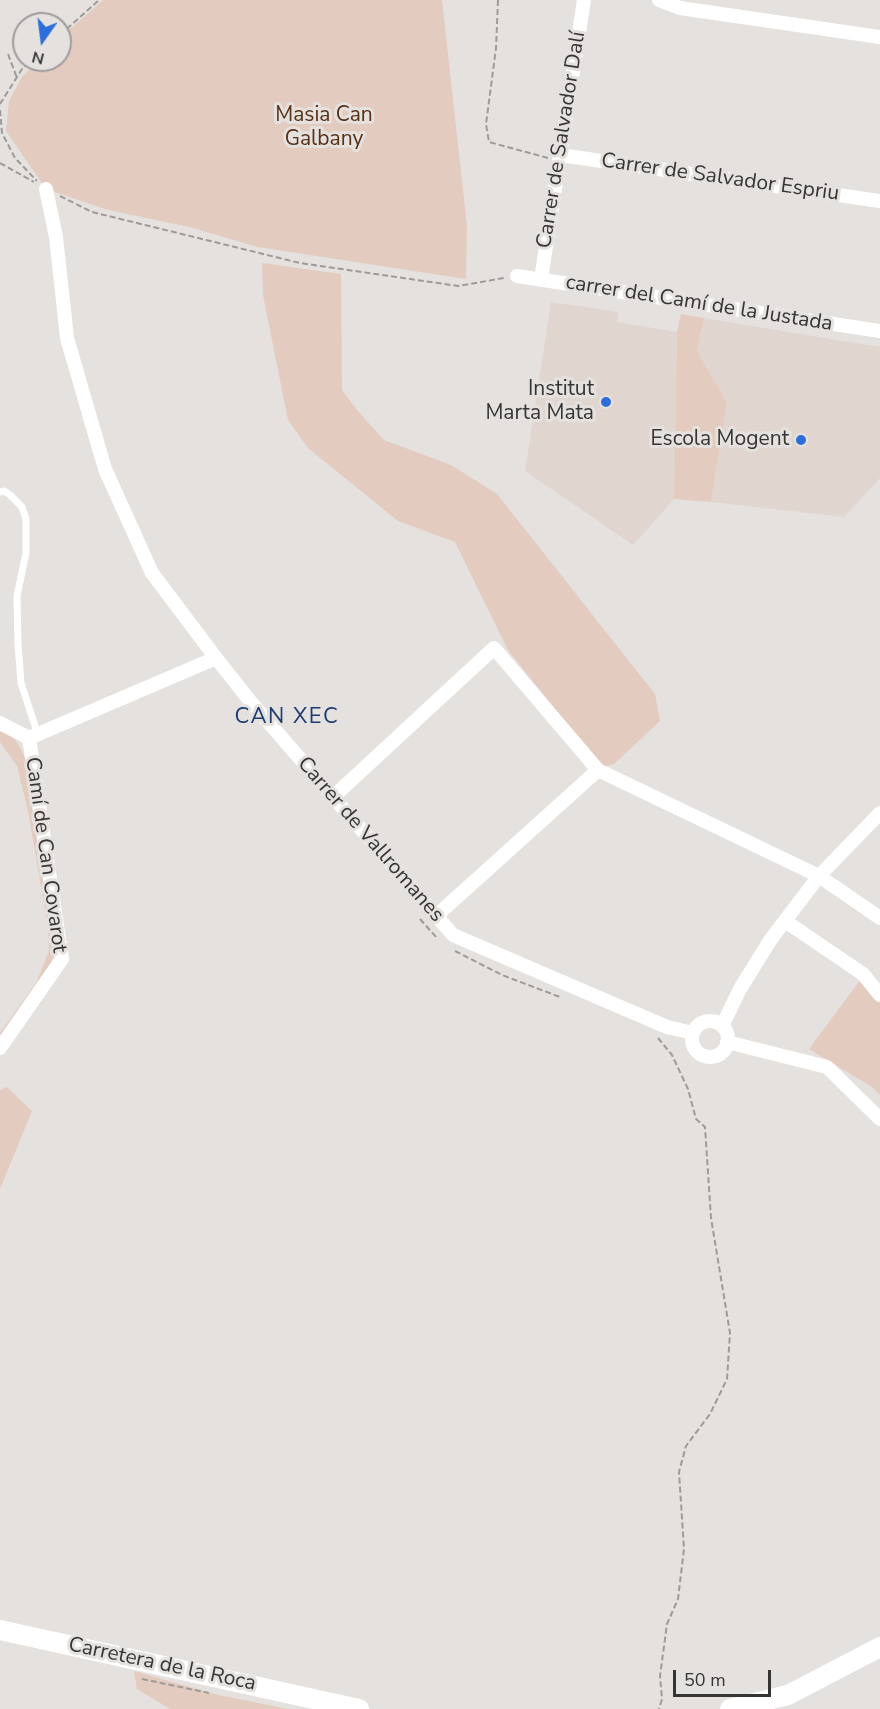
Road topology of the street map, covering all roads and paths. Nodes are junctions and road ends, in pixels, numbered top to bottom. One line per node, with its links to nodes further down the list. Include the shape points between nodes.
1 (99, 0): 5 (path)
2 (498, 0): 12 (path, via 486,124 489,142)
3 (584, 0): 12 (street, Carrer de Salvador Dalí)
4 (658, 0): 6 (street, via 680,8)
5 (72, 24)
6 (880, 37)
7 (8, 54): 9 (path)
8 (22, 72): 9 (path)
9 (17, 78): 10 (path)
10 (0, 104)
11 (0, 110): 14 (path, via 2,133 15,158)
12 (560, 159): 15 (street, Carrer de Salvador Espriu); 17 (street, Carrer de Salvador Dalí)
13 (0, 163): 14 (path)
14 (46, 189): 16 (path, via 92,212 300,263 458,286); 20 (street, Carrer de Vallromanes, via 68,338 105,469 152,573)
15 (880, 201)
16 (517, 276): 17 (street, carrer del Camí de la Justada)
17 (541, 279): 18 (street, carrer del Camí de la Justada)
18 (880, 332)
19 (0, 492): 22 (lane, via 10,495 22,507 26,519 26,552 17,596 18,644 21,683)
20 (216, 658): 22 (street, Camí de Can Covarot); 24 (street, Carrer de Vallromanes)
21 (0, 723): 22 (street)
22 (34, 736): 39 (street, Camí de Can Covarot, via 62,959)
23 (598, 770): 24 (street, via 494,648); 26 (street); 27 (street)
24 (333, 797): 27 (street, Carrer de Vallromanes)
25 (880, 813): 26 (street)
26 (819, 876): 29 (street); 30 (street)
27 (436, 916): 36 (street, Carrer de Vallromanes, via 453,935 667,1027)
28 (418, 917): 31 (path)
29 (880, 918)
30 (785, 921): 33 (street, via 863,974); 35 (street, via 740,989)
31 (437, 938)
32 (453, 950): 34 (path, via 502,975)
33 (880, 995)
34 (563, 998)
35 (722, 1026): 36 (street, via 706,1021); 38 (street)
36 (693, 1033): 38 (street, via 693,1044 705,1056 717,1055)
37 (655, 1034): 44 (path, via 672,1054 696,1119 705,1127 711,1218 730,1333 728,1379 710,1414 686,1446 679,1472 684,1549 678,1599 667,1624)
38 (727, 1042): 40 (street, via 827,1067)
39 (0, 1048)
40 (880, 1119)
41 (0, 1630): 43 (street, Carretera de la Roca)
42 (880, 1647): 45 (street, via 788,1695)
43 (359, 1709)
44 (659, 1709)
45 (730, 1709)

